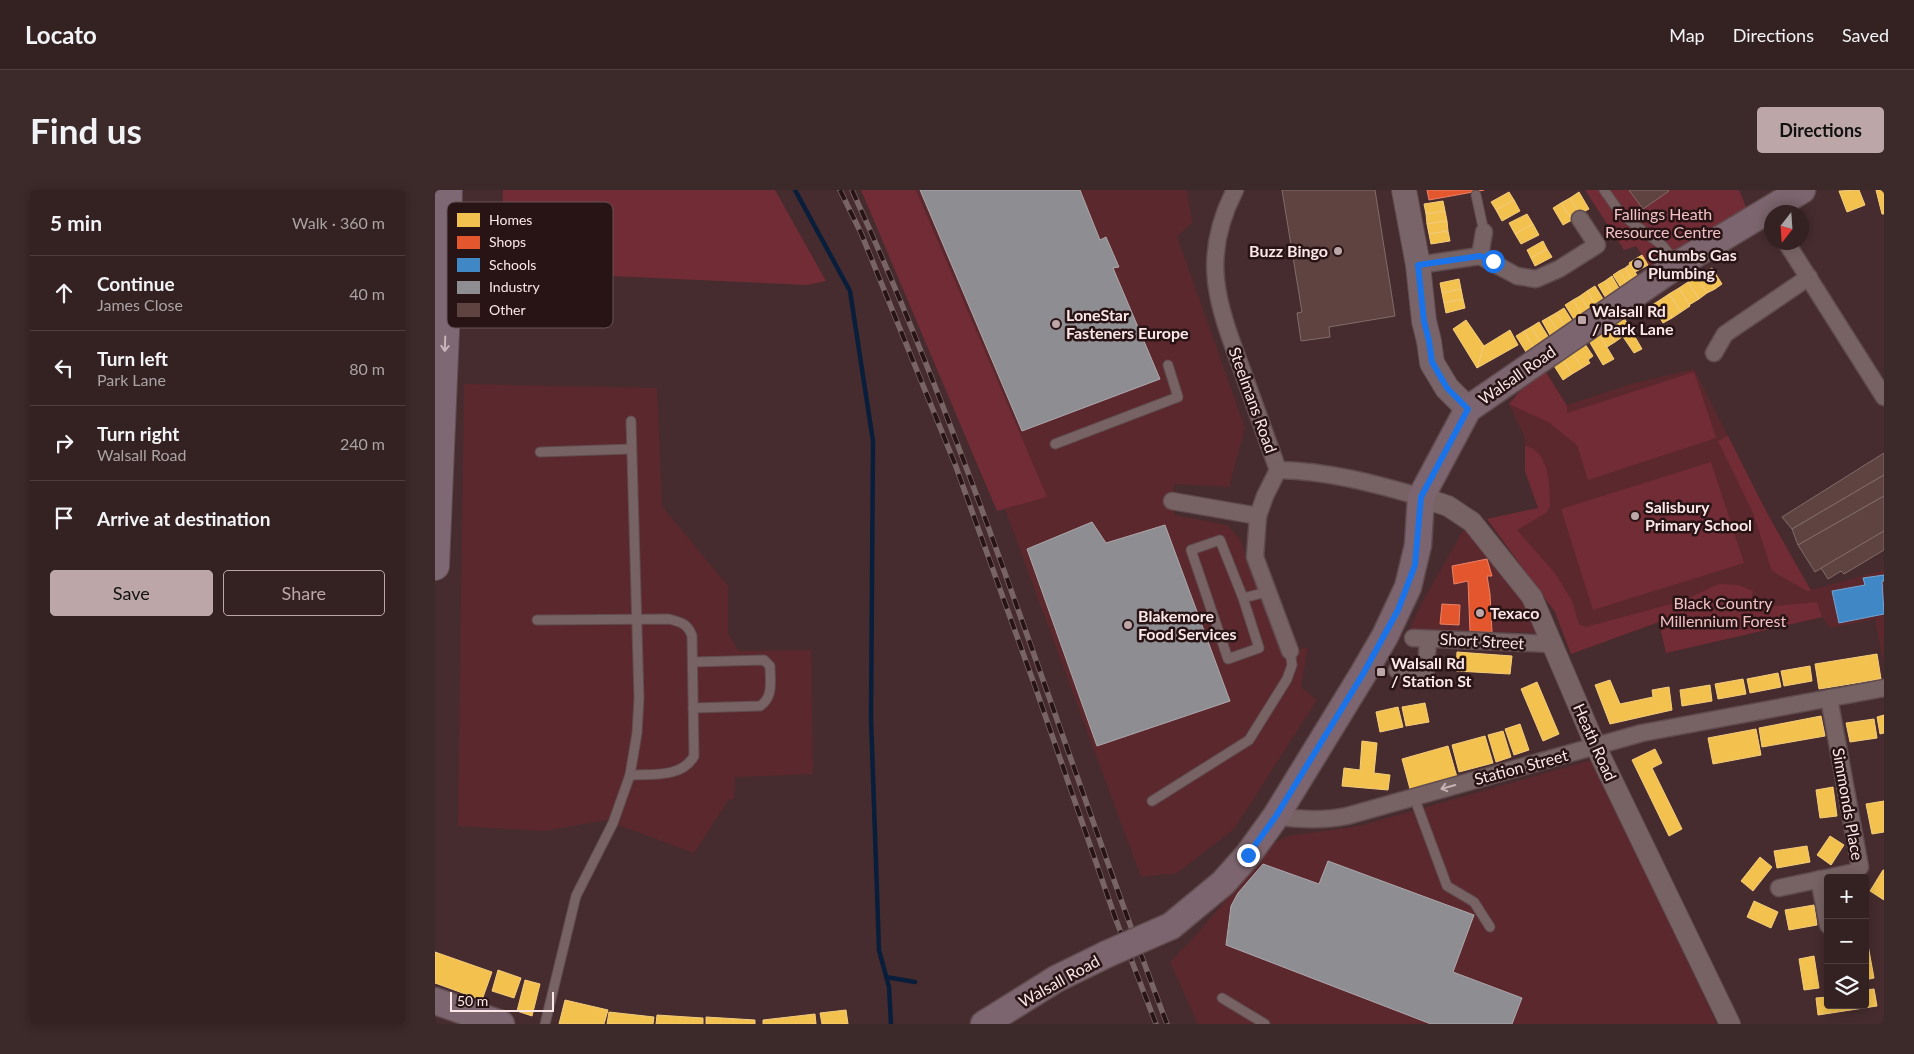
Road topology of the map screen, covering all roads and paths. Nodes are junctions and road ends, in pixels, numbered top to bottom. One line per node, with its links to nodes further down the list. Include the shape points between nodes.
1 (1235, 190): 24 (street, Steelmans Road, via 1216,248 1217,293 1228,333)
2 (1404, 190): 13 (main road)
3 (1604, 190): 14 (lane, via 1621,214 1663,246)
4 (1802, 190): 6 (main road, Walsall Road)
5 (1476, 195): 9 (lane)
6 (1782, 205)
7 (1764, 218): 14 (main road, Walsall Road)
8 (1580, 219): 12 (street, via 1597,245 1536,279 1517,276)
9 (1484, 232): 12 (street)
10 (447, 237): 28 (highway, one-way to 28)
11 (1791, 250): 15 (street)
12 (1480, 256): 13 (street)
13 (1418, 265): 19 (main road, via 1432,362 1447,388)
14 (1677, 265): 19 (main road, Walsall Road)
15 (1809, 277): 16 (street, via 1725,334); 18 (street)
16 (1714, 353)
17 (1169, 365): 21 (lane, via 1177,398)
18 (1884, 397)
19 (1468, 409): 25 (main road, Walsall Road)
20 (631, 421): 22 (lane)
21 (1055, 444)
22 (631, 449): 23 (lane); 31 (lane)
23 (540, 452)
24 (1278, 470): 25 (street, Steelmans Road, via 1341,476); 27 (street)
25 (1421, 497): 33 (street, Heath Road, via 1448,506 1472,522 1532,597); 44 (main road, Walsall Road, via 1415,565 1398,610)
26 (1172, 501): 27 (street)
27 (1258, 516): 29 (street, via 1255,556)
28 (435, 566)
29 (1267, 592): 30 (lane); 34 (street)
30 (1243, 598): 30 (lane, via 1259,648 1228,658 1191,550 1220,540)
31 (636, 618): 32 (lane); 35 (lane, via 683,622 692,636); 41 (lane, via 639,698)
32 (537, 620)
33 (1552, 644): 36 (street, Short Street, via 1420,638 1426,671); 40 (street, Heath Road)
34 (1290, 652): 43 (lane, via 1293,665 1287,679 1249,740)
35 (693, 662): 39 (lane); 39 (lane, via 764,660 770,666 770,696 760,706)
36 (1397, 670)
37 (1884, 688): 38 (street, Station Street)
38 (1829, 698): 40 (street, Station Street, via 1642,733); 45 (street, Simmonds Place, via 1860,867 1855,872)
39 (693, 708): 41 (lane, via 694,756 689,764 681,770)
40 (1596, 747): 42 (street, Station Street, one-way to 42); 55 (street, Heath Road)
41 (630, 775): 52 (lane, via 613,822 576,896)
42 (1414, 797): 44 (street, Station Street, via 1329,820); 48 (lane, via 1447,886 1474,902)
43 (1152, 802)
44 (1276, 816): 53 (main road, Walsall Road, bridge, via 1223,884 1171,926 1057,979)
45 (1819, 879): 46 (street, Simmonds Place); 47 (street)
46 (1779, 888)
47 (1827, 919)
48 (1490, 927)
49 (1222, 998): 54 (lane)
50 (435, 1001): 51 (main road)
51 (501, 1024)
52 (545, 1024)
53 (985, 1024)
54 (1265, 1024)
55 (1730, 1024)

